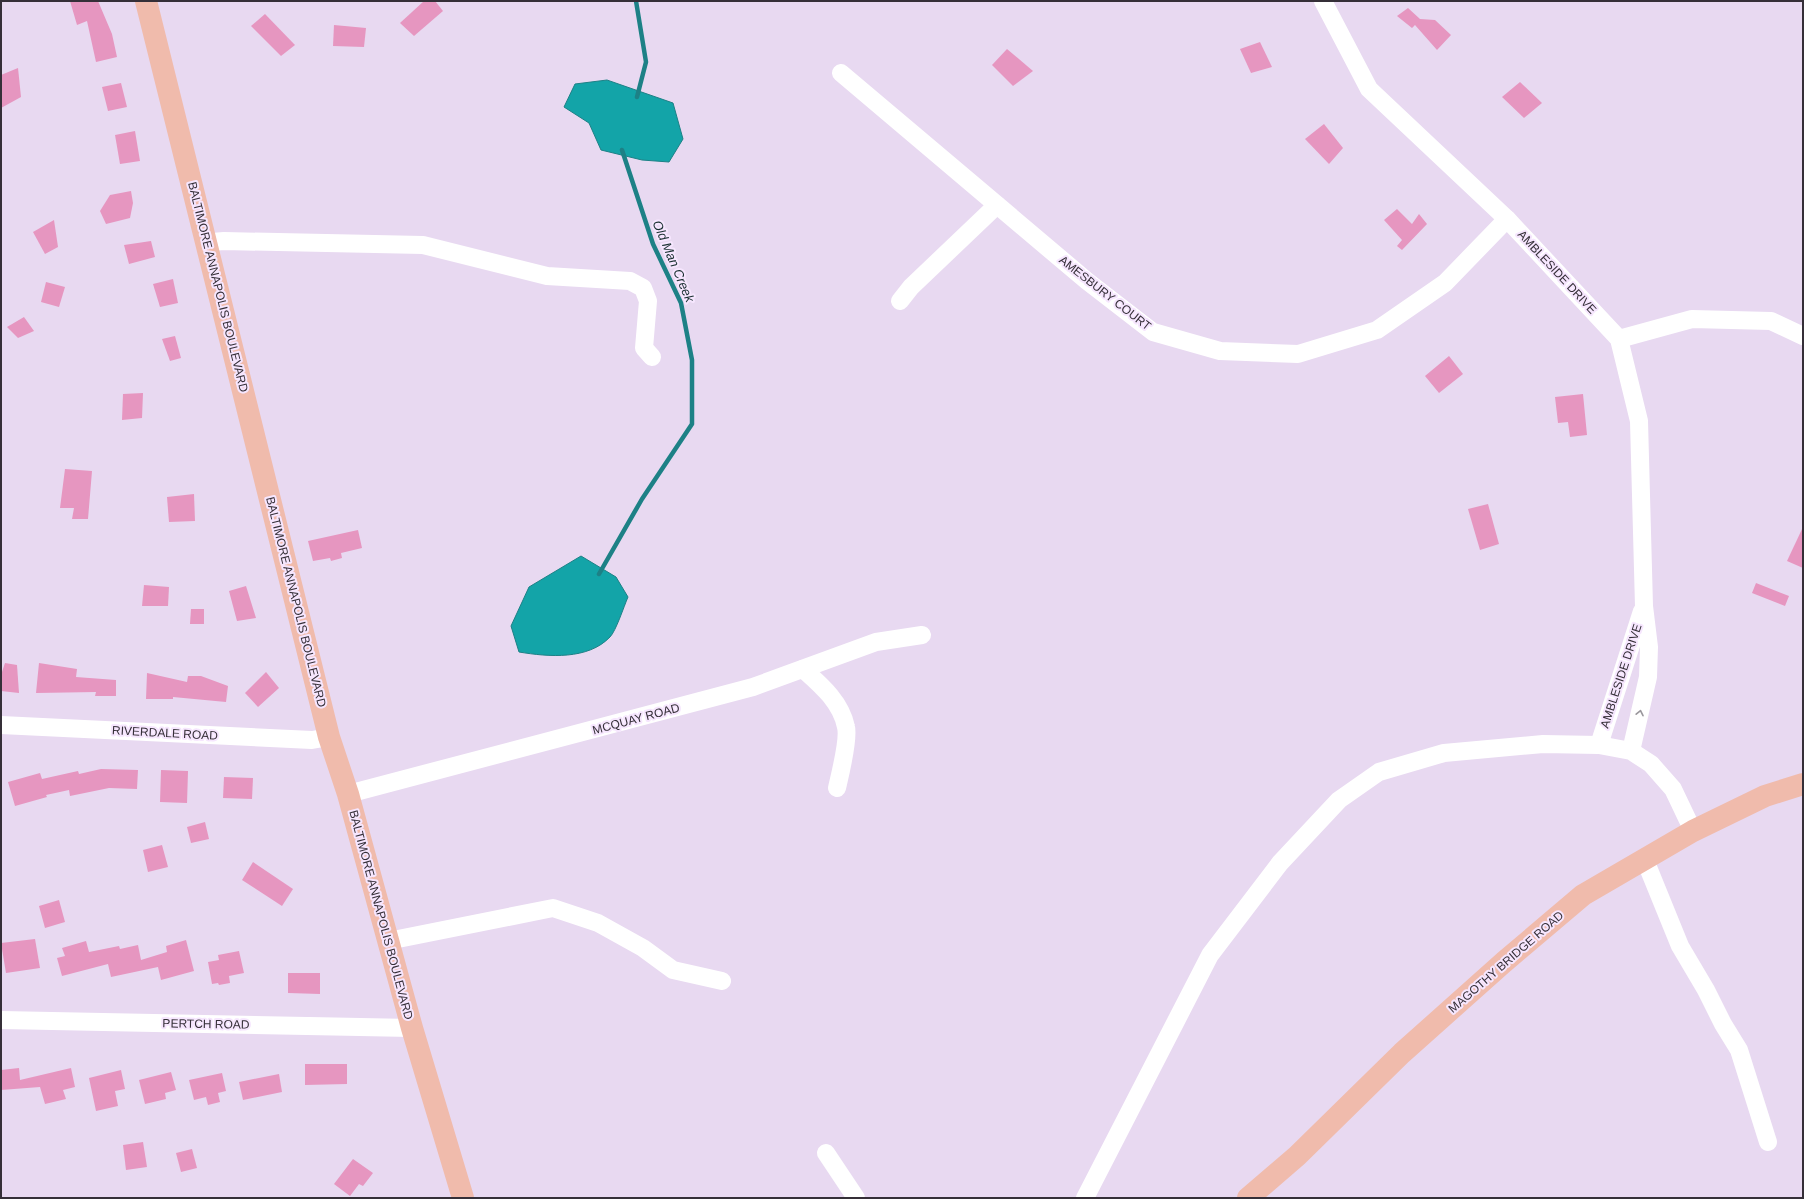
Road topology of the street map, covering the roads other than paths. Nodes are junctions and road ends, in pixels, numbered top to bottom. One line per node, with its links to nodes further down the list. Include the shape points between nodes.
1 (146, 1): 6 (main road, BALTIMORE ANNAPOLIS BOULEVARD)
2 (1323, 1): 5 (street, AMBLESIDE DRIVE, via 1369,89)
3 (841, 73): 4 (street, AMESBURY COURT)
4 (997, 205): 5 (street, AMESBURY COURT, via 1087,281 1153,332 1220,351 1298,354 1377,330 1445,283); 7 (street, via 911,287)
5 (1507, 219): 9 (street, AMBLESIDE DRIVE)
6 (207, 246): 10 (street, via 212,242 224,241 423,245 547,276 630,280 643,288 648,301 644,348); 15 (main road, BALTIMORE ANNAPOLIS BOULEVARD)
7 (900, 301)
8 (1803, 336): 9 (street, via 1771,321 1692,319)
9 (1619, 339): 11 (street, AMBLESIDE DRIVE, via 1639,421)
10 (652, 357)
11 (1644, 606): 16 (street, AMBLESIDE DRIVE); 17 (street, AMBLESIDE DRIVE, one-way to 11, via 1648,677 1649,647)
12 (922, 635): 13 (street, MCQUAY ROAD, via 876,642)
13 (803, 670): 19 (street, via 823,687 838,705 847,728); 20 (street, MCQUAY ROAD, via 754,687)
14 (1, 725): 15 (street, RIVERDALE ROAD, via 312,740)
15 (329, 737): 20 (main road, BALTIMORE ANNAPOLIS BOULEVARD)
16 (1599, 745): 17 (street); 31 (street, via 1543,744 1444,753 1379,772 1339,800 1280,863 1210,955)
17 (1631, 751): 21 (street, via 1651,764 1673,790)
18 (1803, 784): 21 (main road, MAGOTHY BRIDGE ROAD, via 1765,796)
19 (837, 788)
20 (348, 794): 23 (main road, BALTIMORE ANNAPOLIS BOULEVARD)
21 (1693, 831): 22 (main road, MAGOTHY BRIDGE ROAD)
22 (1645, 860): 27 (street, via 1680,946 1739,1050); 32 (main road, MAGOTHY BRIDGE ROAD, via 1583,895 1509,958 1402,1054 1297,1156)
23 (388, 941): 24 (street, via 553,908 598,923 643,948 673,970); 26 (main road, BALTIMORE ANNAPOLIS BOULEVARD)
24 (722, 981)
25 (1, 1020): 26 (street, PERTCH ROAD)
26 (412, 1028): 29 (main road, BALTIMORE ANNAPOLIS BOULEVARD)
27 (1768, 1142)
28 (826, 1153): 30 (street)
29 (463, 1198)
30 (856, 1198)
31 (1085, 1198)
32 (1248, 1198)

